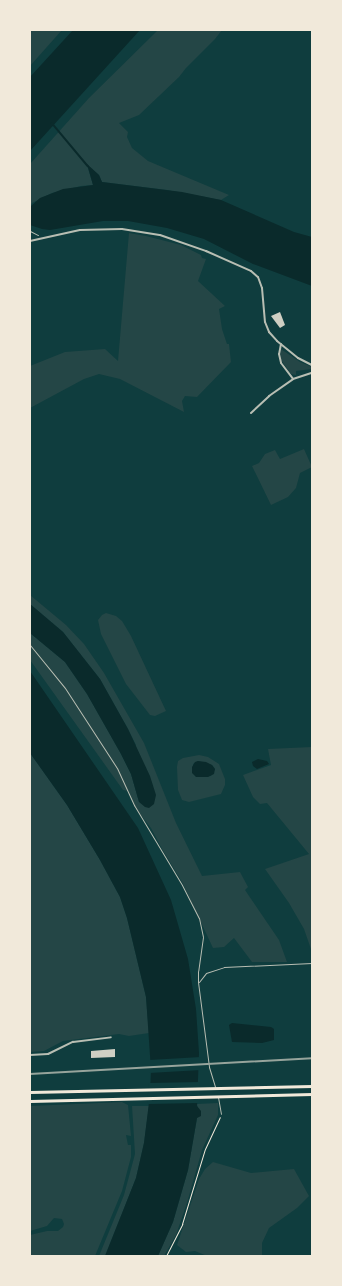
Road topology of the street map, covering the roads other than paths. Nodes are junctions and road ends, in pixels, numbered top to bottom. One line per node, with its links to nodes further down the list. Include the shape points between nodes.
1 (30, 231): 2 (lane)
2 (38, 235)
3 (30, 241): 4 (street, via 90,229 145,231 199,248 251,271 258,277 262,288 265,322 271,335)
4 (281, 344): 5 (street, via 302,361); 7 (street, via 281,363)
5 (312, 365)
6 (312, 373): 7 (street)
7 (294, 378): 8 (street)
8 (251, 413)
9 (30, 645): 11 (lane, via 65,688 117,768 134,806 199,918 203,934)
10 (312, 963): 11 (lane, via 224,967 206,973)
11 (198, 982): 18 (lane, via 209,1067)
12 (111, 1037): 13 (street, via 73,1042 48,1054)
13 (30, 1055)
14 (312, 1086): 15 (main road)
15 (30, 1092)
16 (312, 1094): 17 (main road)
17 (30, 1101)
18 (221, 1114)

